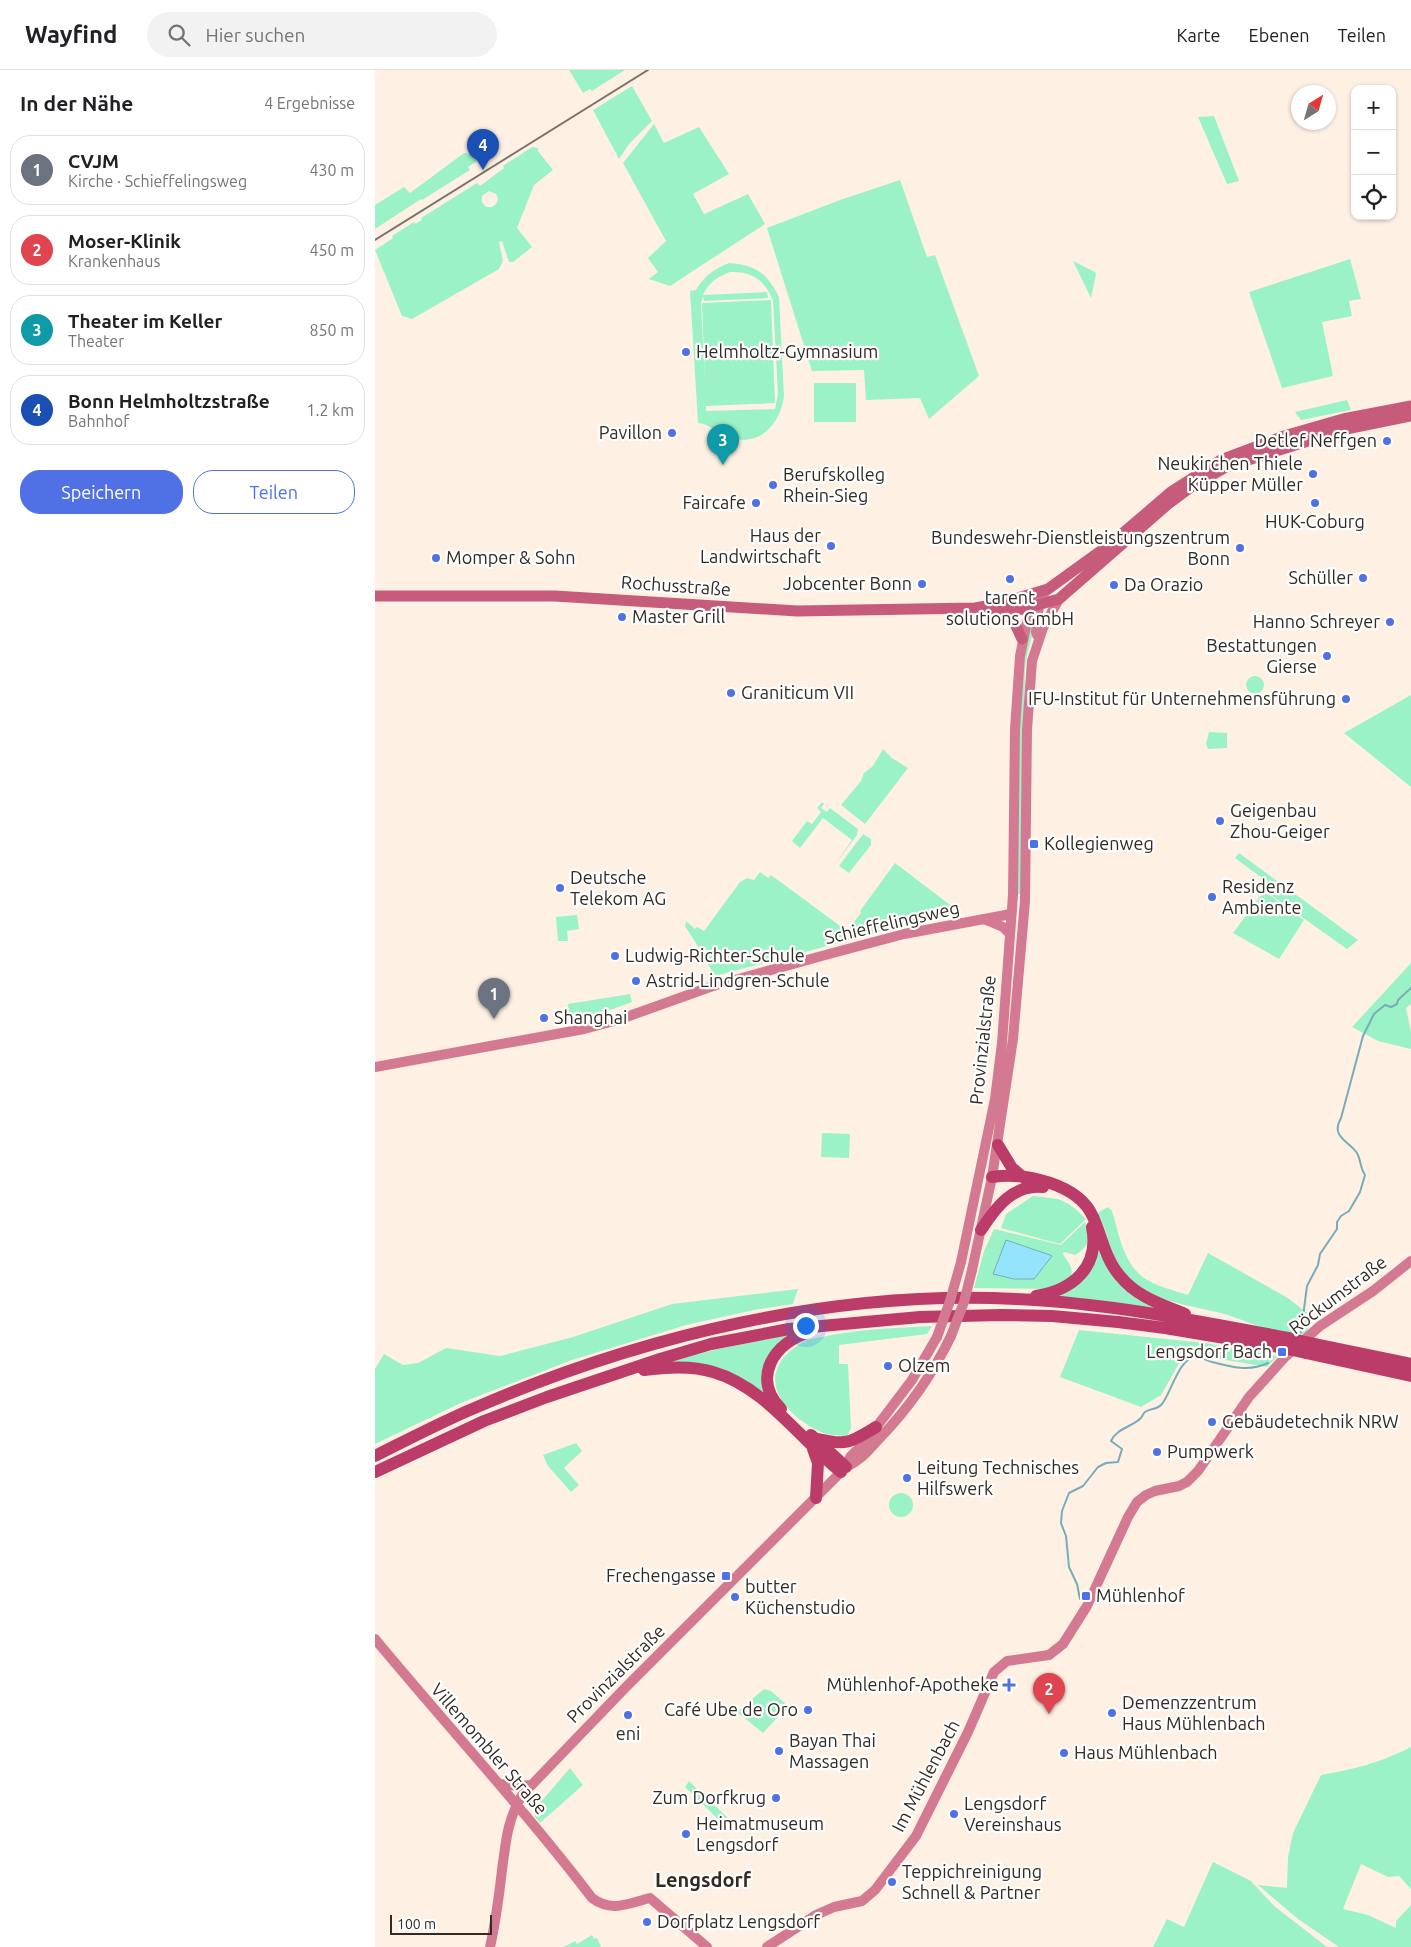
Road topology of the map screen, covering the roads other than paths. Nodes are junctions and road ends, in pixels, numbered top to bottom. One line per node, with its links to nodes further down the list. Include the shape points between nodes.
1 (1411, 406): 3 (main road, Rochusstraße, via 1343,419 1283,436 1221,460 1171,492 1103,549)
2 (1411, 416): 6 (main road, via 1346,429 1217,471 1168,504)
3 (1048, 589): 5 (main road, Rochusstraße); 7 (main road, Provinzialstraße)
4 (375, 596): 8 (main road, Rochusstraße, via 555,596 797,611)
5 (1026, 596): 7 (main road); 8 (main road, Rochusstraße)
6 (1059, 599): 7 (main road, Rochusstraße); 11 (main road, Provinzialstraße)
7 (1036, 605): 9 (main road, Rochusstraße); 10 (main road, Provinzialstraße, via 1028,617); 11 (main road)
8 (975, 608): 9 (main road, Rochusstraße)
9 (1003, 610): 10 (main road)
10 (1023, 638): 13 (main road, Provinzialstraße, via 1016,692)
11 (1038, 638): 12 (main road, Provinzialstraße, via 1030,680)
12 (1025, 901): 13 (main road); 15 (main road, Provinzialstraße)
13 (1011, 914): 14 (main road, Schieffelingsweg); 15 (main road); 16 (main road, Provinzialstraße)
14 (983, 919): 16 (main road); 17 (main road, Schieffelingsweg, via 904,934 744,977 584,1029)
15 (1023, 933): 18 (main road, Provinzialstraße)
16 (1010, 934): 19 (main road, Provinzialstraße, via 995,1099)
17 (375, 1067)
18 (998, 1145): 20 (main road, Provinzialstraße); 21 (highway, via 1012,1168)
19 (983, 1162): 20 (main road); 22 (main road, Provinzialstraße)
20 (992, 1177): 21 (highway, via 1012,1186); 22 (main road); 24 (main road, Provinzialstraße)
21 (1026, 1182): 23 (highway, via 1055,1189 1073,1198 1085,1207); 24 (highway, via 1000,1204)
22 (979, 1183): 34 (main road, Provinzialstraße, bridge, via 961,1262 937,1337 912,1380)
23 (1095, 1229): 26 (highway, via 1091,1259 1081,1274 1065,1288 1051,1294); 28 (highway, via 1111,1263 1129,1285 1148,1300)
24 (981, 1230): 37 (main road, Provinzialstraße, bridge, via 964,1302 938,1362 901,1416 857,1462)
25 (1411, 1261): 29 (main road, Röckumstraße, via 1313,1332)
26 (1017, 1299): 28 (highway, via 1119,1309); 36 (highway, via 932,1299 852,1305 780,1314 707,1329 539,1382 477,1407)
27 (839, 1324): 29 (highway, via 921,1317 1052,1316 1137,1324); 32 (highway, via 726,1341); 35 (highway, via 799,1335 784,1344 775,1354 767,1374 773,1400)
28 (1211, 1324): 29 (highway)
29 (1284, 1347): 30 (highway, bridge); 41 (main road, Röckumstraße, via 1193,1476 1179,1486 1155,1491 1137,1502 1091,1599 1063,1644 1049,1655 1011,1660)
30 (1311, 1348): 31 (highway); 33 (highway)
31 (1411, 1364)
32 (612, 1375): 35 (highway, via 662,1368 712,1371 746,1387); 38 (highway, via 484,1421)
33 (1411, 1376)
34 (876, 1427): 35 (highway, via 845,1443); 37 (main road, Provinzialstraße, via 850,1456)
35 (814, 1442): 37 (highway); 39 (highway, via 818,1462)
36 (375, 1456)
37 (843, 1470): 39 (main road, Provinzialstraße)
38 (375, 1472)
39 (816, 1498): 43 (main road, Provinzialstraße, via 697,1614)
40 (378, 1642): 42 (main road, Villemombler Straße)
41 (997, 1668): 47 (main road, Im Mühlenbach, via 916,1836 875,1890 862,1901 827,1909)
42 (499, 1784): 43 (main road); 44 (main road, Villemombler Straße)
43 (531, 1785): 44 (main road, Provinzialstraße)
44 (517, 1805): 45 (main road, Provinzialstraße, via 506,1835); 46 (main road, Villemombler Straße, via 592,1898 605,1906 620,1906 650,1898)
45 (490, 1947)
46 (707, 1947)
47 (767, 1947)

